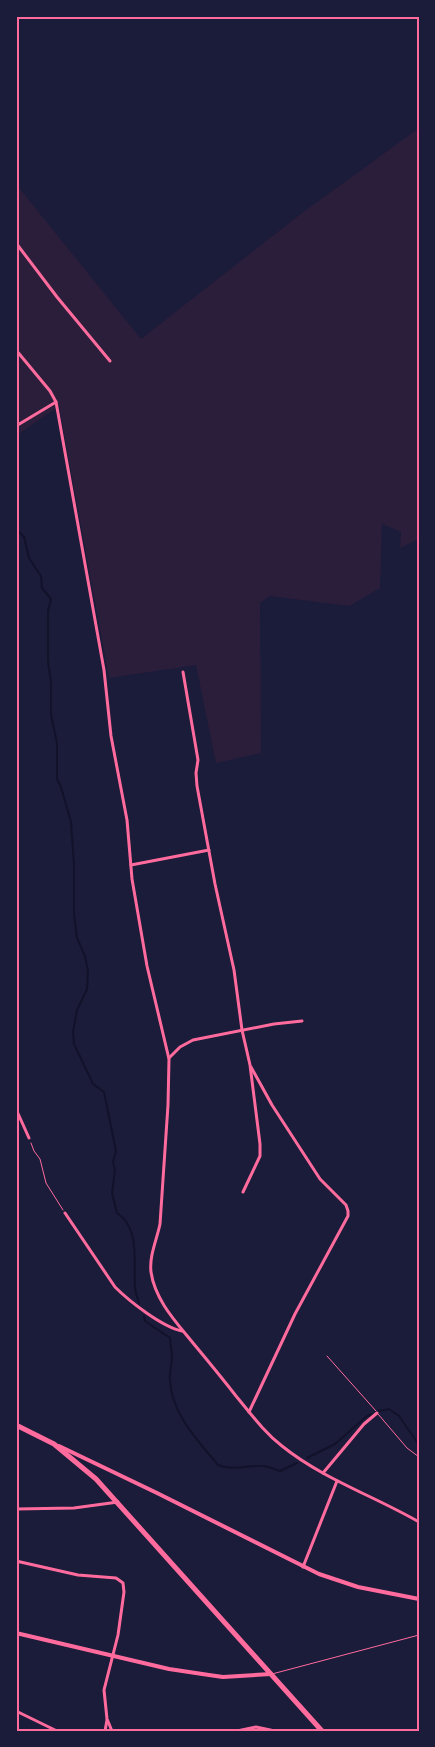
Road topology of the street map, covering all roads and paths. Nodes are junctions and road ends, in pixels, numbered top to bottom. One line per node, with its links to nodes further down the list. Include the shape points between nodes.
1 (16, 243): 3 (street)
2 (16, 350): 4 (street)
3 (110, 361)
4 (56, 402): 5 (street); 8 (street, via 104,670)
5 (16, 426)
6 (183, 672): 7 (street, via 197,750 197,786)
7 (209, 850): 8 (street); 10 (street, via 234,970)
8 (131, 865): 11 (street, via 147,966)
9 (302, 1021): 10 (street)
10 (242, 1030): 11 (street, via 193,1040); 12 (street)
11 (168, 1059): 17 (street, via 160,1224 150,1262 159,1297)
12 (250, 1064): 15 (street, via 260,1151); 19 (street, via 272,1105 320,1179 347,1207 348,1216 295,1314)
13 (16, 1109): 14 (street)
14 (29, 1138): 16 (path, via 40,1159 46,1183)
15 (243, 1192)
16 (65, 1213): 17 (street, via 115,1287 138,1307)
17 (182, 1331): 19 (street)
18 (327, 1356): 20 (lane)
19 (248, 1412): 24 (street, via 284,1448)
20 (377, 1413): 23 (lane); 24 (street)
21 (16, 1425): 22 (main road)
22 (54, 1444): 26 (main road); 30 (street)
23 (419, 1457)
24 (323, 1473): 25 (street)
25 (337, 1480): 28 (street); 30 (street)
26 (118, 1502): 27 (street, via 74,1508); 35 (main road)
27 (16, 1509)
28 (419, 1522)
29 (16, 1561): 34 (street, via 121,1581 124,1592)
30 (303, 1567): 31 (street, via 358,1587)
31 (419, 1599)
32 (16, 1633): 34 (street)
33 (419, 1635): 35 (lane)
34 (113, 1655): 35 (street, via 209,1676); 37 (street, via 104,1690)
35 (272, 1674): 43 (main road)
36 (16, 1711): 38 (street)
37 (107, 1719): 39 (street); 40 (street)
38 (57, 1731)
39 (105, 1731)
40 (112, 1731)
41 (237, 1731): 42 (street, via 256,1727)
42 (275, 1731)
43 (322, 1731)

